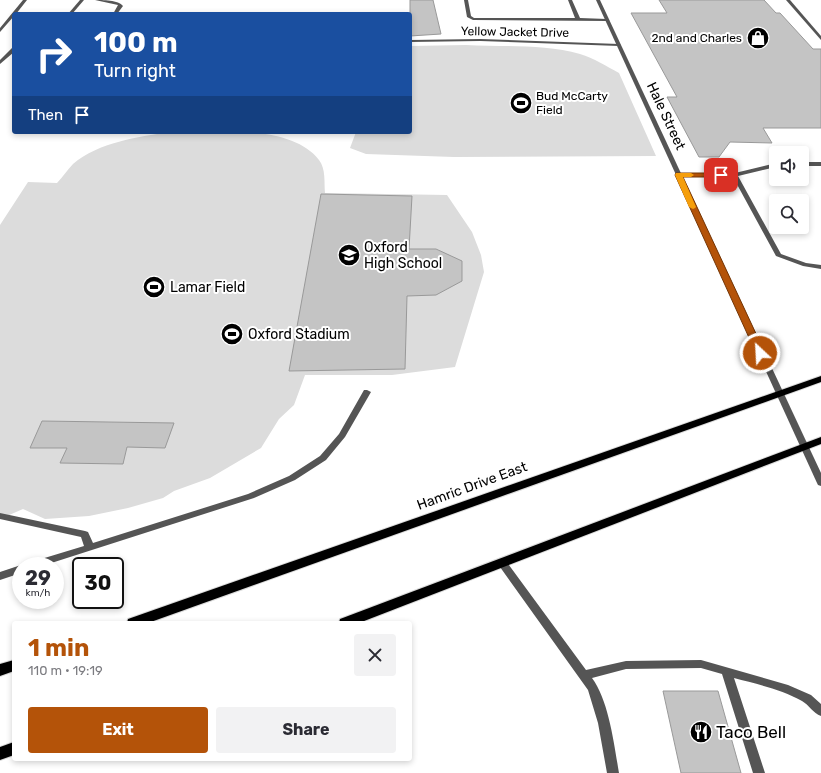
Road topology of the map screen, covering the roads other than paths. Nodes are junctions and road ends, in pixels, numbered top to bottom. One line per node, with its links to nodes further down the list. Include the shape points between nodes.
1 (24, 0): 8 (street)
2 (82, 0): 9 (street)
3 (97, 0): 10 (street, via 120,4)
4 (466, 0): 12 (street, via 469,17 473,19)
5 (570, 0): 12 (street)
6 (598, 0): 13 (street, Hale Street)
7 (788, 0): 15 (street)
8 (15, 12)
9 (72, 12)
10 (116, 12)
11 (12, 16): 14 (street)
12 (578, 20): 13 (street)
13 (607, 20): 17 (street, Hale Street)
14 (0, 31)
15 (821, 39)
16 (412, 41): 17 (street, Yellow Jacket Drive, via 480,40)
17 (619, 45): 24 (street, Hale Street)
18 (12, 51): 19 (street)
19 (0, 63)
20 (809, 164): 21 (street)
21 (821, 164)
22 (769, 167): 23 (street)
23 (735, 174): 24 (street); 25 (street, via 778,255)
24 (678, 175): 28 (street, Hale Street)
25 (821, 267)
26 (821, 379): 28 (main road, Hamric Drive East)
27 (366, 392): 33 (street, via 342,435 323,458 292,478 251,496)
28 (779, 394): 30 (street, Hale Street); 38 (main road, Hamric Drive East)
29 (821, 440): 30 (main road)
30 (804, 446): 31 (street, Hale Street); 35 (main road)
31 (821, 483)
32 (0, 516): 33 (street, via 85,534)
33 (89, 547): 34 (street)
34 (58, 557)
35 (503, 564): 39 (main road); 43 (street)
36 (12, 572): 37 (street)
37 (0, 576)
38 (139, 621)
39 (350, 621)
40 (12, 666): 41 (main road)
41 (0, 670)
42 (726, 671): 43 (street, via 701,664 626,665); 44 (street, via 784,688 807,698); 48 (street)
43 (584, 675): 47 (street, via 593,688 604,723)
44 (821, 711)
45 (12, 749): 46 (main road)
46 (0, 754)
47 (613, 773)
48 (759, 773)

